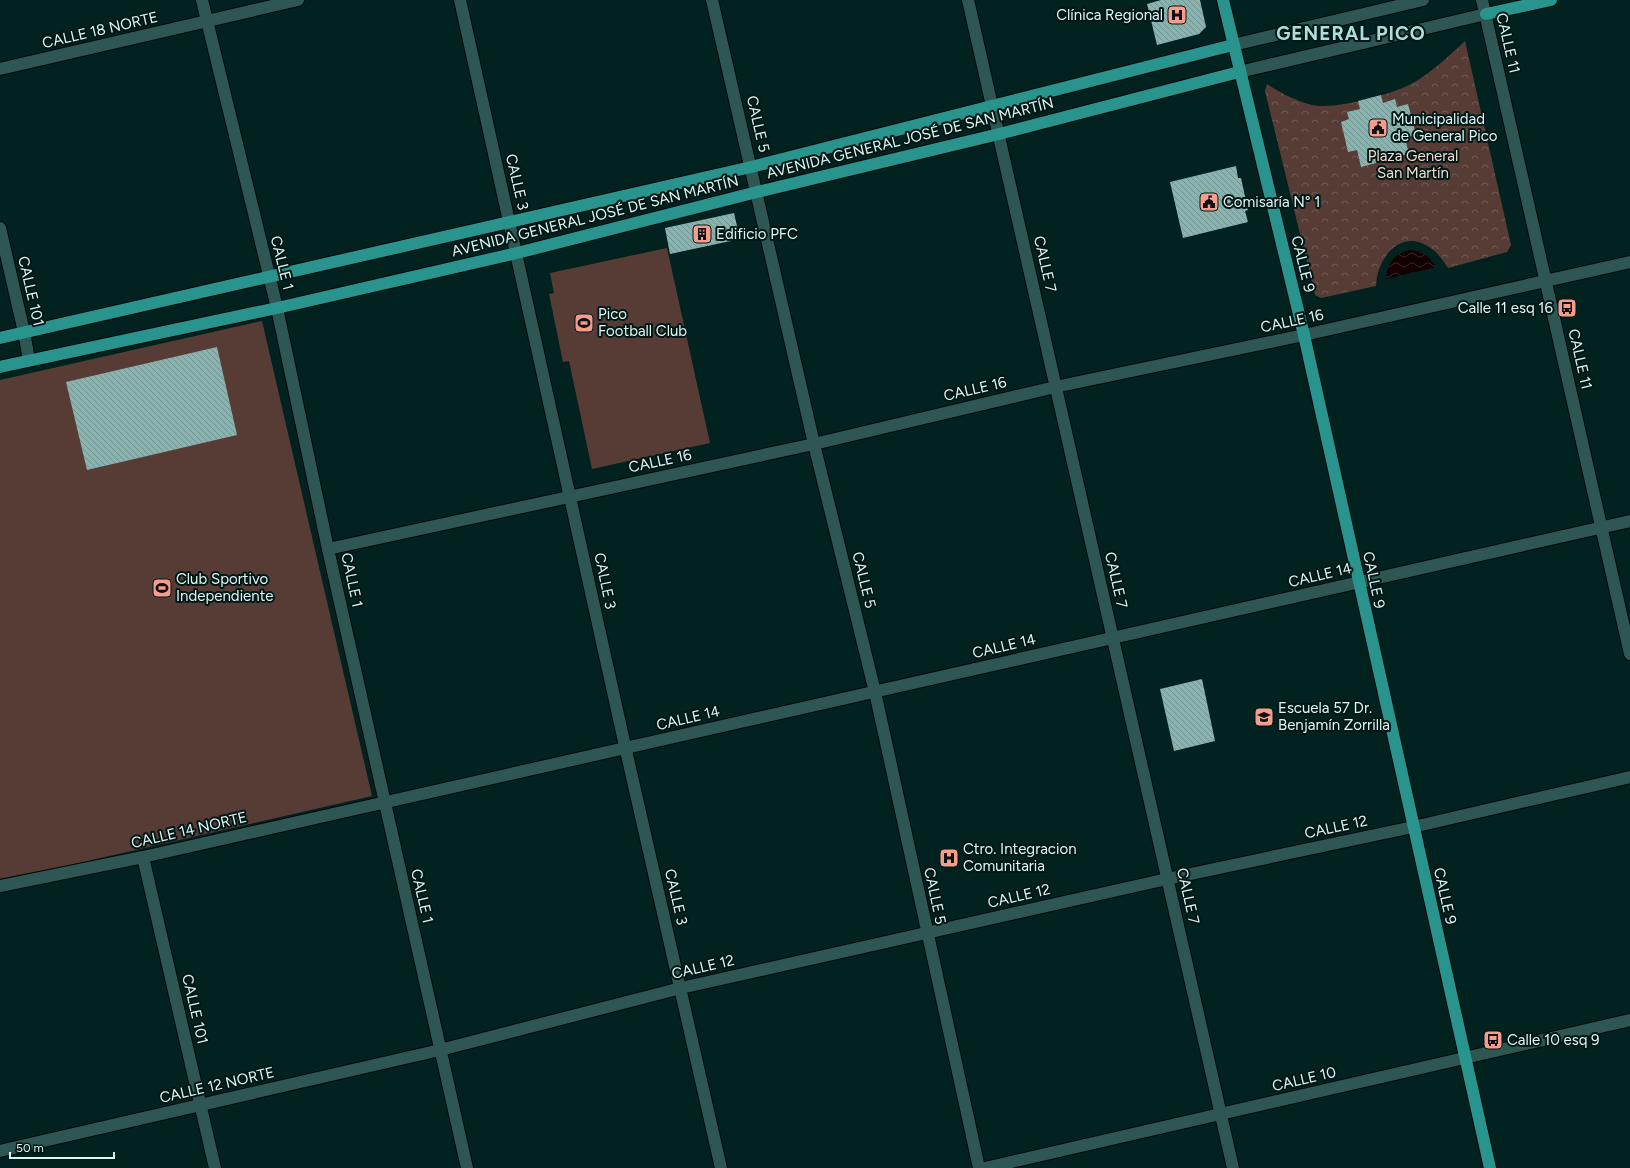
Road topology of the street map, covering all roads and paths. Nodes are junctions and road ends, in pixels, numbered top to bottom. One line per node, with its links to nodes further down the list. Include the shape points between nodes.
1 (202, 0): 11 (street, CALLE 1)
2 (298, 0): 11 (street, CALLE 18 NORTE)
3 (460, 0): 19 (street, CALLE 3)
4 (712, 0): 17 (street, CALLE 5)
5 (968, 0): 15 (street, CALLE 7)
6 (1223, 0): 12 (main road, CALLE 9)
7 (1423, 0): 12 (street, AVENIDA GENERAL JOSÉ DE SAN MARTÍN)
8 (1482, 0): 10 (street, CALLE 11)
9 (1551, 0): 10 (main road, AVENIDA GENERAL JOSÉ DE SAN MARTÍN)
10 (1486, 14): 14 (street, AVENIDA GENERAL JOSÉ DE SAN MARTÍN); 24 (street, CALLE 11)
11 (206, 21): 13 (street, CALLE 18 NORTE); 23 (street, CALLE 1)
12 (1233, 44): 14 (main road, CALLE 9); 15 (main road, AVENIDA GENERAL JOSÉ DE SAN MARTÍN)
13 (0, 69)
14 (1239, 72): 16 (main road, AVENIDA GENERAL JOSÉ DE SAN MARTÍN); 27 (main road, CALLE 9)
15 (992, 105): 16 (street, CALLE 7); 17 (main road, AVENIDA GENERAL JOSÉ DE SAN MARTÍN)
16 (999, 134): 18 (main road, AVENIDA GENERAL JOSÉ DE SAN MARTÍN); 31 (street, CALLE 7)
17 (751, 167): 18 (street, CALLE 5); 19 (main road, AVENIDA GENERAL JOSÉ DE SAN MARTÍN)
18 (757, 192): 21 (main road, AVENIDA GENERAL JOSÉ DE SAN MARTÍN); 32 (street, CALLE 5)
19 (510, 222): 21 (street, CALLE 3); 23 (main road, AVENIDA GENERAL JOSÉ DE SAN MARTÍN)
20 (0, 228): 26 (street, CALLE 101)
21 (517, 253): 25 (main road, AVENIDA GENERAL JOSÉ DE SAN MARTÍN); 33 (street, CALLE 3)
22 (1630, 262): 24 (street, CALLE 16)
23 (269, 278): 25 (street, CALLE 1); 26 (main road, AVENIDA GENERAL JOSÉ DE SAN MARTÍN)
24 (1546, 281): 27 (street, CALLE 16); 35 (street, CALLE 11)
25 (277, 308): 29 (main road, AVENIDA GENERAL JOSÉ DE SAN MARTÍN); 36 (street, CALLE 1)
26 (24, 332): 28 (main road, AVENIDA GENERAL JOSÉ DE SAN MARTÍN); 29 (street, CALLE 101)
27 (1304, 335): 31 (street, CALLE 16); 37 (main road, CALLE 9)
28 (0, 338)
29 (29, 360): 30 (main road, AVENIDA GENERAL JOSÉ DE SAN MARTÍN)
30 (0, 367)
31 (1055, 386): 32 (street, CALLE 16); 38 (street, CALLE 7)
32 (814, 444): 33 (street, CALLE 16); 40 (street, CALLE 5)
33 (570, 496): 36 (street, CALLE 16); 41 (street, CALLE 3)
34 (1630, 521): 35 (street, CALLE 14)
35 (1602, 528): 37 (street, CALLE 14); 39 (street, CALLE 11)
36 (328, 548): 43 (street, CALLE 1)
37 (1359, 583): 38 (street, CALLE 14); 44 (main road, CALLE 9)
38 (1112, 638): 40 (street, CALLE 14); 46 (street, CALLE 7)
39 (1630, 654)
40 (875, 692): 41 (street, CALLE 14); 48 (street, CALLE 5)
41 (626, 748): 43 (street, CALLE 14); 49 (street, CALLE 3)
42 (1630, 777): 44 (street, CALLE 12)
43 (384, 802): 45 (street, CALLE 14 NORTE); 51 (street, CALLE 1)
44 (1413, 827): 46 (street, CALLE 12); 52 (main road, CALLE 9)
45 (143, 857): 47 (street, CALLE 14 NORTE); 53 (street, CALLE 101)
46 (1167, 879): 48 (street, CALLE 12); 54 (street, CALLE 7)
47 (0, 886)
48 (927, 933): 49 (street, CALLE 12); 59 (street, CALLE 5)
49 (681, 988): 51 (street, CALLE 12); 58 (street, CALLE 3)
50 (1630, 1020): 52 (street, CALLE 10)
51 (440, 1050): 53 (street, CALLE 12 NORTE); 57 (street, CALLE 1)
52 (1465, 1058): 54 (street, CALLE 10); 62 (main road, CALLE 9)
53 (201, 1105): 55 (street, CALLE 12 NORTE); 56 (street, CALLE 101)
54 (1220, 1114): 60 (street, CALLE 10); 61 (street, CALLE 7)
55 (0, 1151)
56 (215, 1168)
57 (467, 1168)
58 (721, 1168)
59 (979, 1168)
60 (985, 1168)
61 (1233, 1168)
62 (1490, 1168)

